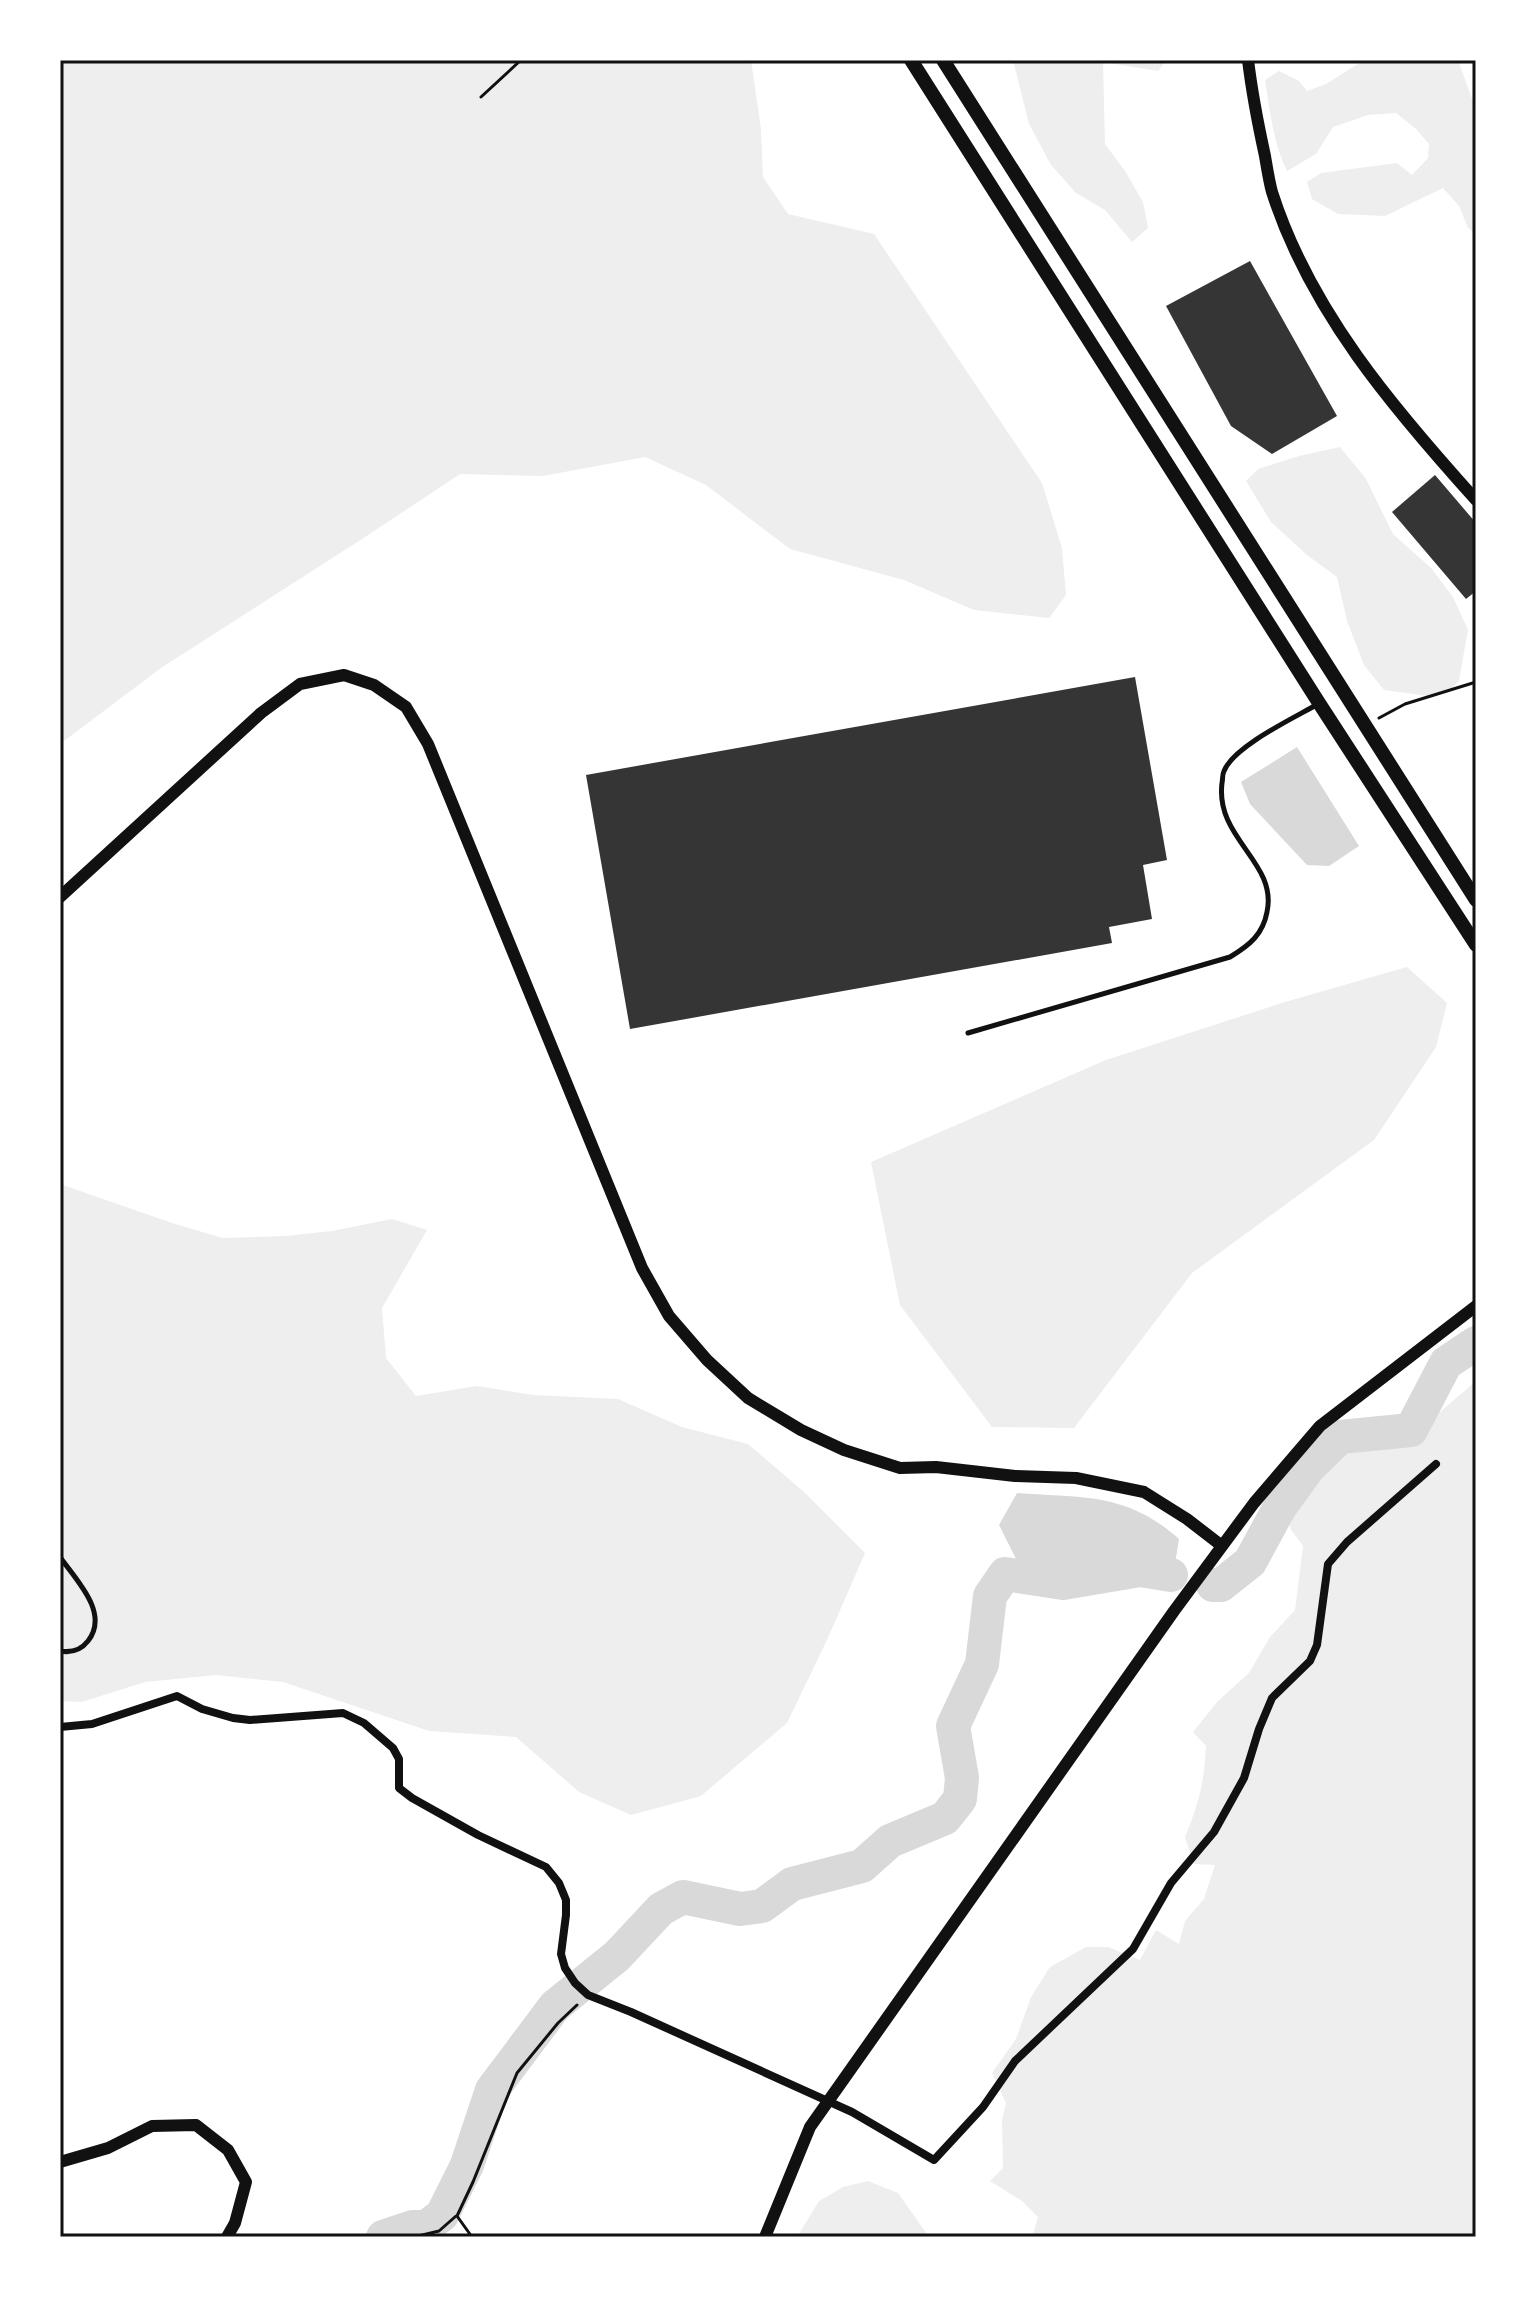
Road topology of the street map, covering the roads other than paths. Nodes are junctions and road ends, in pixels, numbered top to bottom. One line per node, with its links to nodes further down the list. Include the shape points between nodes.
1 (911, 60): 5 (main road)
2 (943, 60): 7 (main road)
3 (1248, 60): 4 (street, via 1272,191 1325,307 1347,343)
4 (1476, 500)
5 (1319, 703): 8 (main road); 9 (lane, via 1253,742 1224,771 1226,821 1265,878 1270,901 1264,927 1250,945 1230,957)
6 (60, 897): 12 (street, via 261,713 300,684 344,675 374,685 406,707 428,744 642,1268 669,1316 707,1360 748,1398 844,1450 900,1468 1076,1478 1144,1492)
7 (1476, 900)
8 (1476, 945)
9 (968, 1033)
10 (1476, 1306): 12 (street, via 1320,1426)
11 (1436, 1464): 16 (street, via 1328,1564 1310,1661 1272,1698 1244,1778 1214,1832 1171,1883 1133,1949 1015,2061 961,2132 934,2160)
12 (1222, 1546): 16 (street)
13 (60, 1557): 14 (lane, via 96,1615 85,1646)
14 (60, 1651)
15 (60, 1727): 16 (street, via 92,1724 177,1696 233,1718 343,1713 364,1723 399,1759 399,1788 478,1835 546,1867 566,1900 561,1954 565,1968 588,1995)
16 (828, 2101): 19 (street, via 810,2127)
17 (60, 2162): 18 (street, via 108,2148 152,2126 196,2125 228,2150 246,2182)
18 (227, 2237)
19 (765, 2237)

